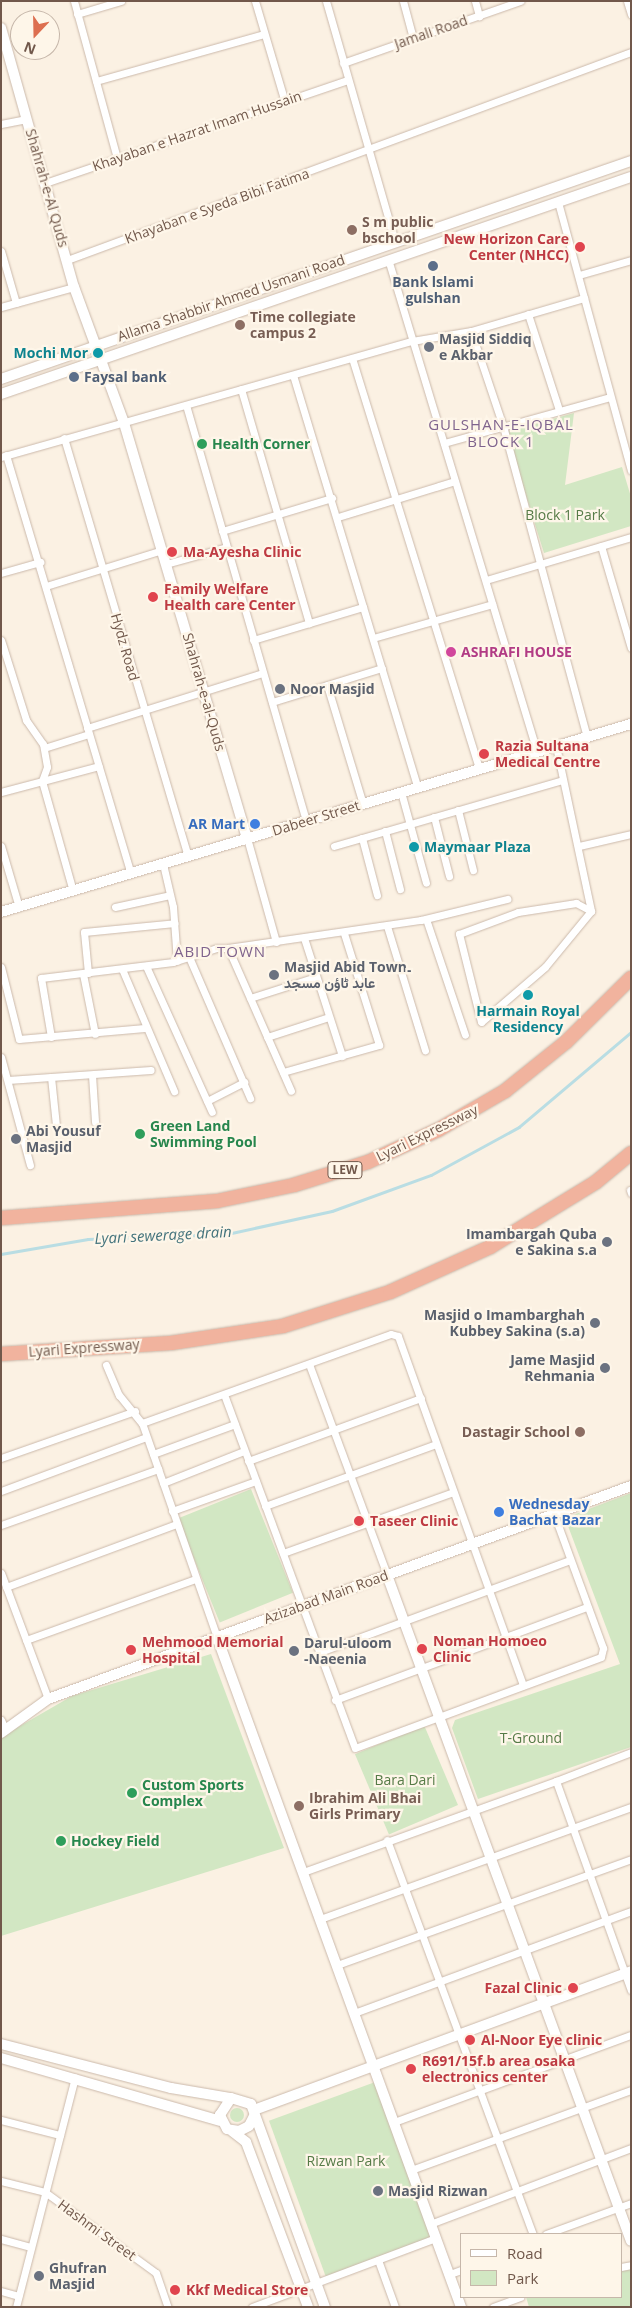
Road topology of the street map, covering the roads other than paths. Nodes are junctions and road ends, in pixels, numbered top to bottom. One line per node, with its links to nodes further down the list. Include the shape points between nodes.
1 (74, 1): 9 (street)
2 (121, 1): 9 (street)
3 (255, 1): 13 (street)
4 (326, 1): 17 (street)
5 (403, 1): 14 (street)
6 (475, 1): 11 (street)
7 (520, 1): 11 (street, Jamali Road)
8 (627, 1): 10 (street)
9 (77, 14): 19 (street)
10 (631, 14)
11 (479, 16): 14 (street, Jamali Road)
12 (1, 28): 16 (street, Shahrah-e-Al Quds)
13 (264, 34): 19 (street); 20 (street)
14 (413, 39): 17 (street, Jamali Road)
15 (631, 52): 23 (street, Khayaban e Syeda Bibi Fatima)
16 (6, 62): 21 (street, Shahrah-e-Al Quds)
17 (343, 63): 18 (street)
18 (348, 80): 20 (street, Khayaban e Hazrat Imam Hussain); 23 (street)
19 (96, 81): 24 (street)
20 (285, 102): 24 (street, Khayaban e Hazrat Imam Hussain)
21 (27, 118): 22 (street); 27 (street, Shahrah-e-Al Quds)
22 (1, 124)
23 (366, 151): 29 (street); 32 (street, Khayaban e Syeda Bibi Fatima)
24 (117, 158): 27 (street, Khayaban e Hazrat Imam Hussain)
25 (631, 161): 29 (street, Allama Shabbir Ahmed Usmani Road)
26 (631, 177): 28 (street, Allama Shabbir Ahmed Usmani Road)
27 (45, 183): 32 (street, Shahrah-e-Al Quds)
28 (558, 202): 31 (street, Allama Shabbir Ahmed Usmani Road); 34 (street)
29 (395, 241): 42 (street, Allama Shabbir Ahmed Usmani Road)
30 (1, 251): 37 (street)
31 (388, 259): 41 (street); 44 (street, Allama Shabbir Ahmed Usmani Road)
32 (67, 260): 35 (street, Shahrah-e-Al Quds)
33 (631, 260): 34 (street)
34 (579, 275): 36 (street)
35 (74, 287): 37 (street); 42 (street, Shahrah-e-Al Quds)
36 (584, 298): 39 (street); 49 (street)
37 (16, 303): 38 (street)
38 (1, 307)
39 (528, 314): 40 (street); 51 (street)
40 (471, 331): 41 (street); 53 (street)
41 (412, 341): 43 (street); 55 (street)
42 (94, 347): 44 (street, Shahrah-e-al-Quds); 46 (street, Allama Shabbir Ahmed Usmani Road)
43 (352, 358): 45 (street); 61 (street)
44 (102, 362): 48 (street, Allama Shabbir Ahmed Usmani Road); 52 (street, Shahrah-e-al-Quds)
45 (293, 375): 47 (street); 60 (street)
46 (1, 379)
47 (241, 389): 50 (street); 62 (street)
48 (1, 394)
49 (610, 397): 51 (street); 56 (street)
50 (186, 405): 52 (street); 64 (street)
51 (559, 410): 53 (street)
52 (124, 423): 54 (street); 68 (street, Shahrah-e-al-Quds)
53 (503, 426): 55 (street); 71 (street)
54 (64, 438): 57 (street); 72 (street, Hydz Road)
55 (444, 443): 59 (street)
56 (628, 451): 58 (street)
57 (4, 456): 69 (street)
58 (631, 470)
59 (456, 481): 61 (street); 74 (street)
60 (332, 498): 62 (street); 63 (street)
61 (396, 499): 63 (street); 78 (street)
62 (278, 514): 64 (street); 79 (street)
63 (338, 517): 77 (street)
64 (222, 531): 67 (street)
65 (631, 538): 66 (street)
66 (601, 546): 71 (street); 83 (street)
67 (227, 547): 70 (street); 82 (street)
68 (162, 550): 70 (street, Shahrah-e-al-Quds); 72 (street)
69 (40, 562): 73 (street); 75 (street)
70 (166, 564): 87 (street, Shahrah-e-al-Quds)
71 (542, 564): 74 (street); 92 (street)
72 (103, 570): 75 (street); 89 (street, Hydz Road)
73 (1, 573)
74 (486, 580): 76 (street)
75 (46, 586): 91 (street)
76 (492, 604): 78 (street); 95 (street)
77 (363, 607): 79 (street); 80 (street)
78 (433, 621): 80 (street); 97 (street)
79 (309, 623): 82 (street)
80 (373, 638): 84 (street)
81 (1, 640): 94 (street, via 26,720)
82 (253, 640): 85 (street)
83 (631, 648)
84 (382, 668): 86 (street); 100 (street)
85 (262, 673): 87 (street); 88 (street)
86 (327, 685): 88 (street); 103 (street)
87 (204, 690): 89 (street); 110 (street, Shahrah-e-al-Quds)
88 (272, 702): 106 (street)
89 (144, 711): 91 (street); 115 (street, Hydz Road)
90 (631, 724): 92 (street, Dabeer Street)
91 (88, 731): 94 (street); 96 (street)
92 (587, 737): 93 (street, Dabeer Street)
93 (556, 746): 95 (street, Dabeer Street); 98 (street)
94 (44, 748): 99 (street, via 47,767)
95 (537, 752): 97 (street, Dabeer Street)
96 (99, 766): 99 (street); 118 (street)
97 (479, 769): 100 (street, Dabeer Street)
98 (563, 780): 104 (street); 114 (street)
99 (42, 782): 101 (street); 122 (street)
100 (417, 786): 102 (street, Dabeer Street)
101 (1, 792)
102 (401, 792): 103 (street, Dabeer Street); 107 (street)
103 (363, 804): 106 (street, Dabeer Street)
104 (458, 810): 105 (street); 117 (street)
105 (434, 817): 107 (street); 119 (street)
106 (306, 821): 110 (street, Dabeer Street)
107 (410, 824): 108 (street); 120 (street)
108 (385, 831): 111 (street); 121 (street)
109 (631, 834): 114 (street)
110 (247, 838): 115 (street, Dabeer Street); 135 (street)
111 (362, 838): 113 (street); 124 (street)
112 (1, 846): 126 (street)
113 (334, 846)
114 (579, 846): 128 (street)
115 (188, 856): 116 (street, Dabeer Street)
116 (162, 864): 118 (street, Dabeer Street); 123 (street)
117 (473, 870)
118 (131, 873): 122 (street, Dabeer Street)
119 (449, 876)
120 (426, 882)
121 (400, 889)
122 (73, 891): 126 (street, Dabeer Street)
123 (170, 895): 127 (street); 131 (street)
124 (377, 895)
125 (507, 900): 130 (street)
126 (19, 907): 129 (street, Dabeer Street)
127 (114, 907)
128 (591, 911): 128 (street, via 576,903 518,912 459,934 481,1022 545,967)
129 (1, 912)
130 (426, 919): 132 (street); 149 (street)
131 (175, 923): 138 (street); 142 (street, via 84,932)
132 (387, 926): 133 (street); 152 (street)
133 (344, 933): 134 (street); 153 (street, via 380,1045)
134 (304, 938): 135 (street); 143 (street)
135 (276, 942): 136 (street)
136 (228, 948): 137 (street); 145 (street)
137 (189, 957): 138 (street); 160 (street)
138 (177, 961): 139 (street)
139 (146, 966): 141 (street); 164 (street)
140 (1, 967): 150 (street, via 19,1039)
141 (122, 969): 142 (street); 147 (street)
142 (86, 973): 148 (street); 150 (street, via 41,978)
143 (316, 977): 145 (street); 146 (street)
144 (631, 978): 170 (highway, Lyari Expressway / LEW, via 566,1042 505,1091 438,1130 368,1162 294,1185 217,1201)
145 (250, 998): 151 (street)
146 (329, 1017): 151 (street); 153 (street)
147 (144, 1028): 148 (street); 161 (street)
148 (95, 1034): 150 (street)
149 (465, 1035)
150 (51, 1036)
151 (267, 1037): 156 (street)
152 (425, 1050)
153 (342, 1056): 156 (street)
154 (1, 1057): 159 (street)
155 (151, 1070): 157 (street)
156 (283, 1072): 162 (street)
157 (92, 1075): 158 (street); 166 (street)
158 (50, 1077): 159 (street); 167 (street)
159 (8, 1080): 169 (street)
160 (244, 1082): 163 (street); 164 (street)
161 (174, 1091)
162 (291, 1091)
163 (250, 1098)
164 (207, 1101): 165 (street)
165 (212, 1112)
166 (95, 1122)
167 (56, 1125)
168 (631, 1152): 171 (highway, Lyari Expressway, via 596,1182 490,1247 390,1292 265,1328 172,1343)
169 (30, 1165)
170 (1, 1218)
171 (1, 1354)
172 (309, 1364): 174 (street); 175 (street, via 391,1334 398,1336); 179 (street)
173 (106, 1365): 176 (street, via 119,1395)
174 (225, 1397): 177 (street); 178 (street)
175 (421, 1398): 179 (street); 181 (street)
176 (135, 1411): 177 (street); 184 (street)
177 (142, 1423): 180 (street)
178 (235, 1424): 182 (street); 183 (street)
179 (333, 1433): 185 (street); 187 (street)
180 (146, 1437): 183 (street); 191 (street)
181 (436, 1444): 187 (street); 192 (street)
182 (244, 1450): 185 (street); 189 (street)
183 (153, 1454): 186 (street)
184 (1, 1458)
185 (248, 1461): 188 (street)
186 (158, 1468): 189 (street); 198 (street)
187 (348, 1476): 193 (street); 196 (street)
188 (256, 1481): 193 (street); 194 (street)
189 (163, 1483): 194 (street)
190 (631, 1486): 195 (street, Azizabad Main Road)
191 (1, 1491)
192 (453, 1492): 196 (street); 199 (street)
193 (265, 1506): 200 (street)
194 (172, 1511): 197 (street)
195 (554, 1514): 199 (street, Azizabad Main Road); 201 (street)
196 (366, 1522): 200 (street); 203 (street)
197 (176, 1524): 204 (street); 205 (street)
198 (1, 1525)
199 (470, 1544): 203 (street, Azizabad Main Road); 206 (street)
200 (283, 1553): 207 (street)
201 (570, 1560): 206 (street); 208 (street)
202 (1, 1573): 205 (street)
203 (386, 1575): 207 (street, Azizabad Main Road); 209 (street)
204 (195, 1579): 210 (street); 212 (street)
205 (6, 1587): 212 (street)
206 (487, 1589): 209 (street); 211 (street)
207 (303, 1606): 210 (street, Azizabad Main Road); 213 (street)
208 (587, 1607): 211 (street); 215 (street, via 603,1648 601,1657)
209 (403, 1621): 213 (street); 214 (street)
210 (217, 1637): 216 (street, Azizabad Main Road); 228 (street)
211 (505, 1637): 214 (street); 215 (street)
212 (26, 1640): 216 (street)
213 (320, 1652): 217 (street)
214 (421, 1670): 217 (street); 218 (street)
215 (524, 1685): 218 (street)
216 (48, 1699): 219 (street, Azizabad Main Road)
217 (335, 1700): 218 (street, via 355,1748)
218 (438, 1715): 223 (street)
219 (2, 1727)
220 (631, 1752): 221 (street)
221 (556, 1781): 223 (street); 224 (street)
222 (631, 1807): 224 (street)
223 (472, 1808): 225 (street); 226 (street)
224 (574, 1828): 226 (street); 229 (street)
225 (387, 1840): 228 (street); 230 (street)
226 (490, 1858): 230 (street); 231 (street)
227 (631, 1859): 229 (street)
228 (302, 1872): 233 (street)
229 (590, 1874): 231 (street); 234 (street)
230 (405, 1888): 233 (street); 235 (street)
231 (507, 1904): 235 (street); 236 (street)
232 (631, 1912): 234 (street)
233 (320, 1919): 237 (street)
234 (607, 1920): 236 (street); 238 (street)
235 (422, 1935): 237 (street); 239 (street)
236 (524, 1951): 239 (street); 241 (street)
237 (337, 1966): 242 (street)
238 (628, 1972): 240 (street); 241 (street)
239 (439, 1982): 242 (street); 243 (street)
240 (631, 1990)
241 (543, 2004): 243 (street); 247 (street)
242 (354, 2013): 248 (street)
243 (459, 2034): 248 (street); 250 (street)
244 (631, 2034): 247 (street)
245 (1, 2044): 252 (street, via 171,2088)
246 (1, 2058): 249 (street)
247 (564, 2060): 250 (street); 253 (street)
248 (373, 2066): 254 (street); 257 (street)
249 (75, 2077): 256 (street); 259 (street)
250 (479, 2089): 257 (street); 260 (street)
251 (631, 2090): 253 (street)
252 (231, 2098): 254 (street, via 247,2100); 256 (street, via 222,2104)
253 (582, 2108): 260 (street); 262 (street)
254 (254, 2113): 258 (street, via 249,2126); 279 (street)
255 (1, 2120): 259 (street)
256 (220, 2121): 258 (street)
257 (394, 2122): 263 (street)
258 (232, 2131): 280 (street, via 246,2142)
259 (60, 2135): 265 (street)
260 (498, 2138): 263 (street); 266 (street)
261 (631, 2148): 262 (street)
262 (600, 2159): 266 (street); 268 (street)
263 (411, 2170): 269 (street)
264 (1, 2181): 265 (street, Hashmi Street)
265 (45, 2192): 275 (street); 285 (street, Hashmi Street, via 156,2273)
266 (517, 2192): 269 (street); 270 (street)
267 (631, 2203): 268 (street)
268 (618, 2208): 271 (street); 274 (street)
269 (430, 2224): 272 (street)
270 (533, 2233)
271 (549, 2233)
272 (436, 2238): 276 (street); 278 (street)
273 (1, 2239): 275 (street)
274 (631, 2241)
275 (31, 2247): 282 (street)
276 (378, 2260): 279 (street); 289 (street)
277 (460, 2270): 278 (street)
278 (450, 2274): 290 (street)
279 (316, 2283): 280 (street); 288 (street)
280 (302, 2288): 286 (street); 287 (street)
281 (1, 2291): 282 (street)
282 (18, 2296): 284 (street)
283 (517, 2298): 291 (street)
284 (16, 2307)
285 (168, 2307)
286 (252, 2307)
287 (308, 2307)
288 (325, 2307)
289 (395, 2307)
290 (461, 2307)
291 (493, 2307)

